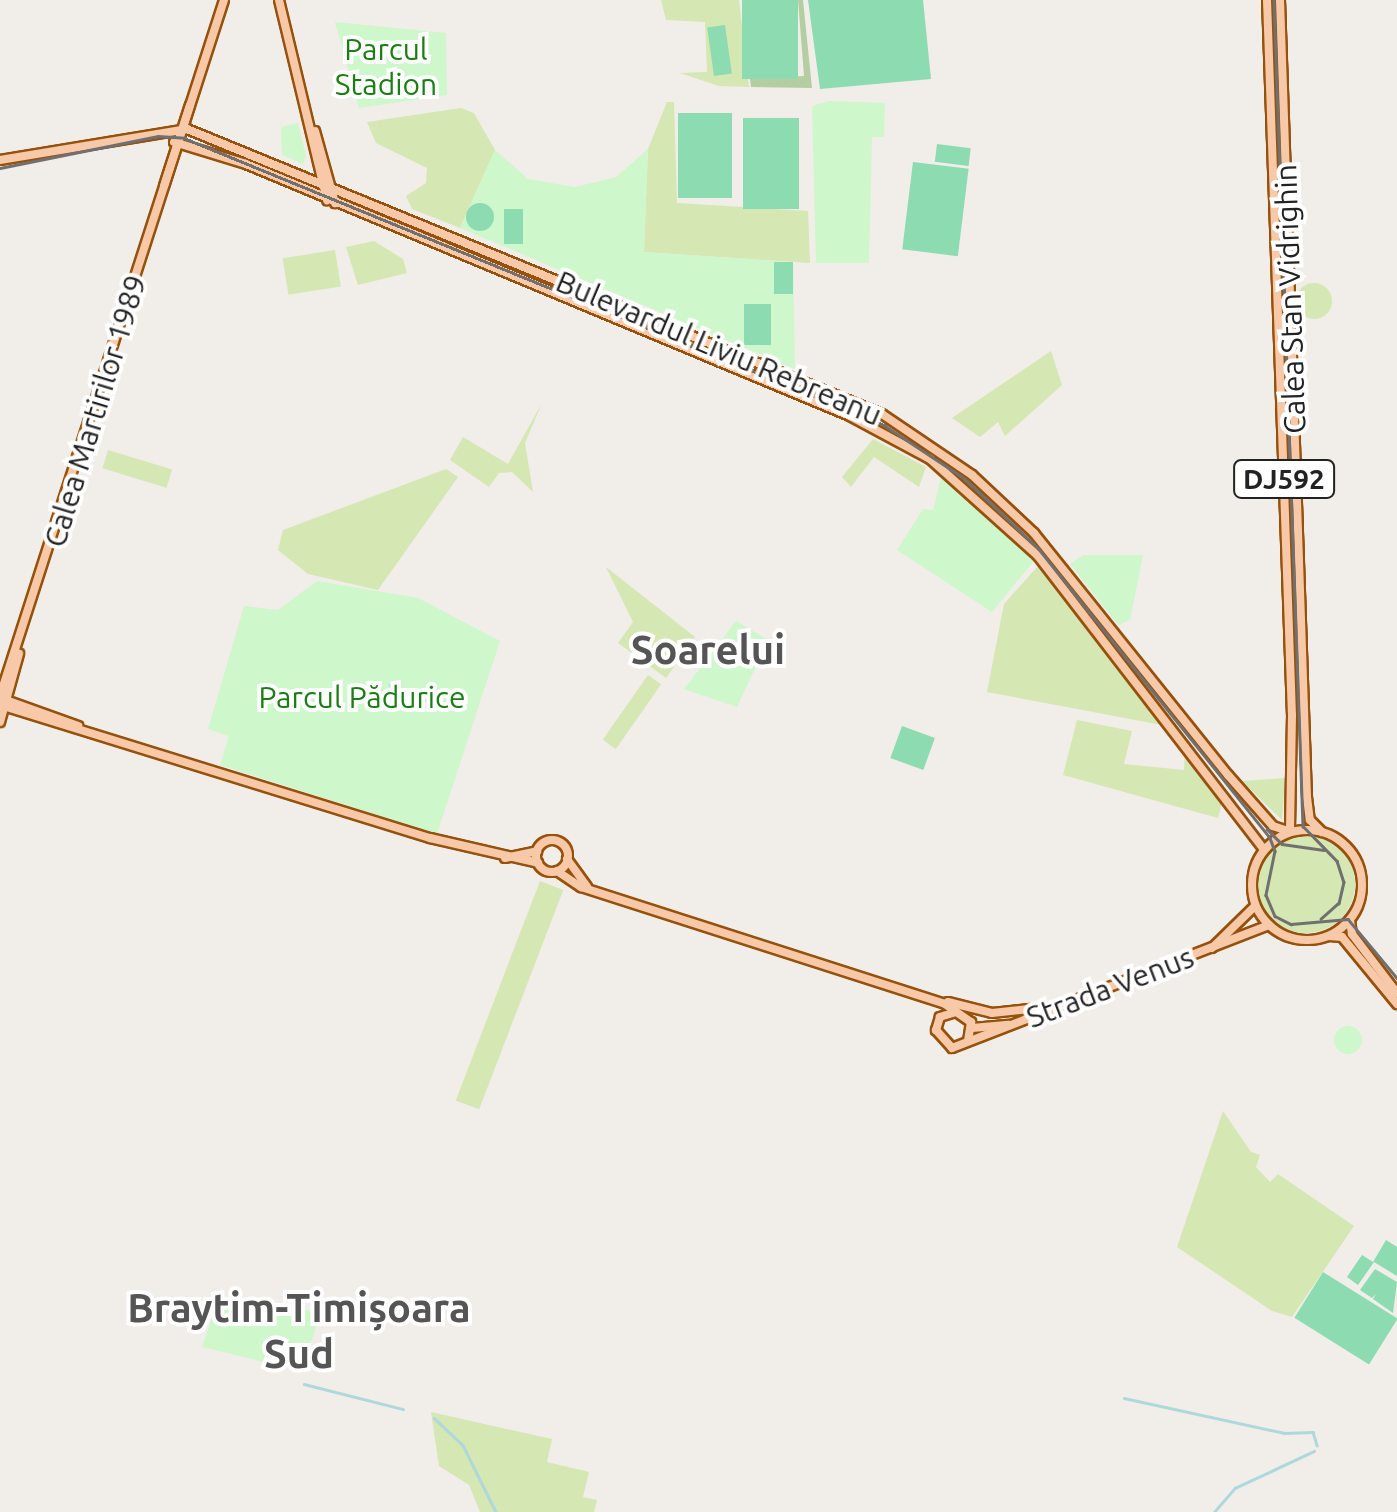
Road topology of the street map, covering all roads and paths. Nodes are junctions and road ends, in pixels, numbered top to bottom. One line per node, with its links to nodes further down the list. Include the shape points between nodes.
1 (224, 0): 6 (main road, Calea Martirilor 1989)
2 (280, 0): 5 (main road)
3 (1266, 0): 15 (main road, Calea Stan Vidrighin / DJ592, via 1292,714)
4 (1280, 0): 16 (main road, Calea Stan Vidrighin / DJ592, via 1307,798 1310,820)
5 (309, 118): 8 (main road); 11 (main road)
6 (183, 128): 7 (main road, Calea Martirilor 1989); 9 (main road); 10 (main road, Bulevardul Liviu Rebreanu)
7 (178, 142): 12 (main road, Bulevardul Liviu Rebreanu); 13 (main road, Calea Martirilor 1989)
8 (316, 155): 10 (main road); 11 (main road)
9 (0, 160)
10 (299, 173): 11 (main road, Bulevardul Liviu Rebreanu)
11 (327, 184): 12 (main road); 15 (main road, Bulevardul Liviu Rebreanu, via 857,402 933,446 1036,534 1228,775 1273,826)
12 (331, 202): 17 (main road, Bulevardul Liviu Rebreanu, via 850,416 939,465 1010,525 1062,586)
13 (3, 701): 14 (main road, Calea Martirilor 1989); 19 (main road)
14 (0, 722)
15 (1290, 832): 16 (main road); 17 (main road)
16 (1322, 832): 25 (main road, DJ592, via 1346,845 1360,868 1362,893)
17 (1264, 850): 24 (main road, via 1252,878)
18 (537, 851): 19 (main road); 20 (main road, via 558,841); 21 (main road)
19 (505, 858): 21 (main road)
20 (568, 860): 22 (main road); 23 (main road)
21 (538, 863): 22 (main road)
22 (557, 871): 23 (main road)
23 (587, 887): 30 (main road)
24 (1255, 906): 26 (main road); 28 (main road, Strada Venus)
25 (1350, 920): 27 (main road); 29 (main road, via 1352,934)
26 (1269, 925): 27 (main road, via 1296,939); 28 (main road, Strada Venus)
27 (1325, 937): 32 (main road, via 1342,938)
28 (1212, 949): 31 (main road, Strada Venus)
29 (1397, 993)
30 (925, 996): 31 (main road, via 992,1012); 33 (main road); 34 (main road)
31 (1062, 1004): 35 (main road, Strada Venus)
32 (1397, 1004)
33 (958, 1012): 34 (main road); 36 (main road)
34 (940, 1018): 37 (main road, via 942,1044 959,1048)
35 (1009, 1025): 36 (main road, Strada Venus); 37 (main road, Strada Venus)
36 (972, 1028): 37 (main road)
37 (968, 1042)

